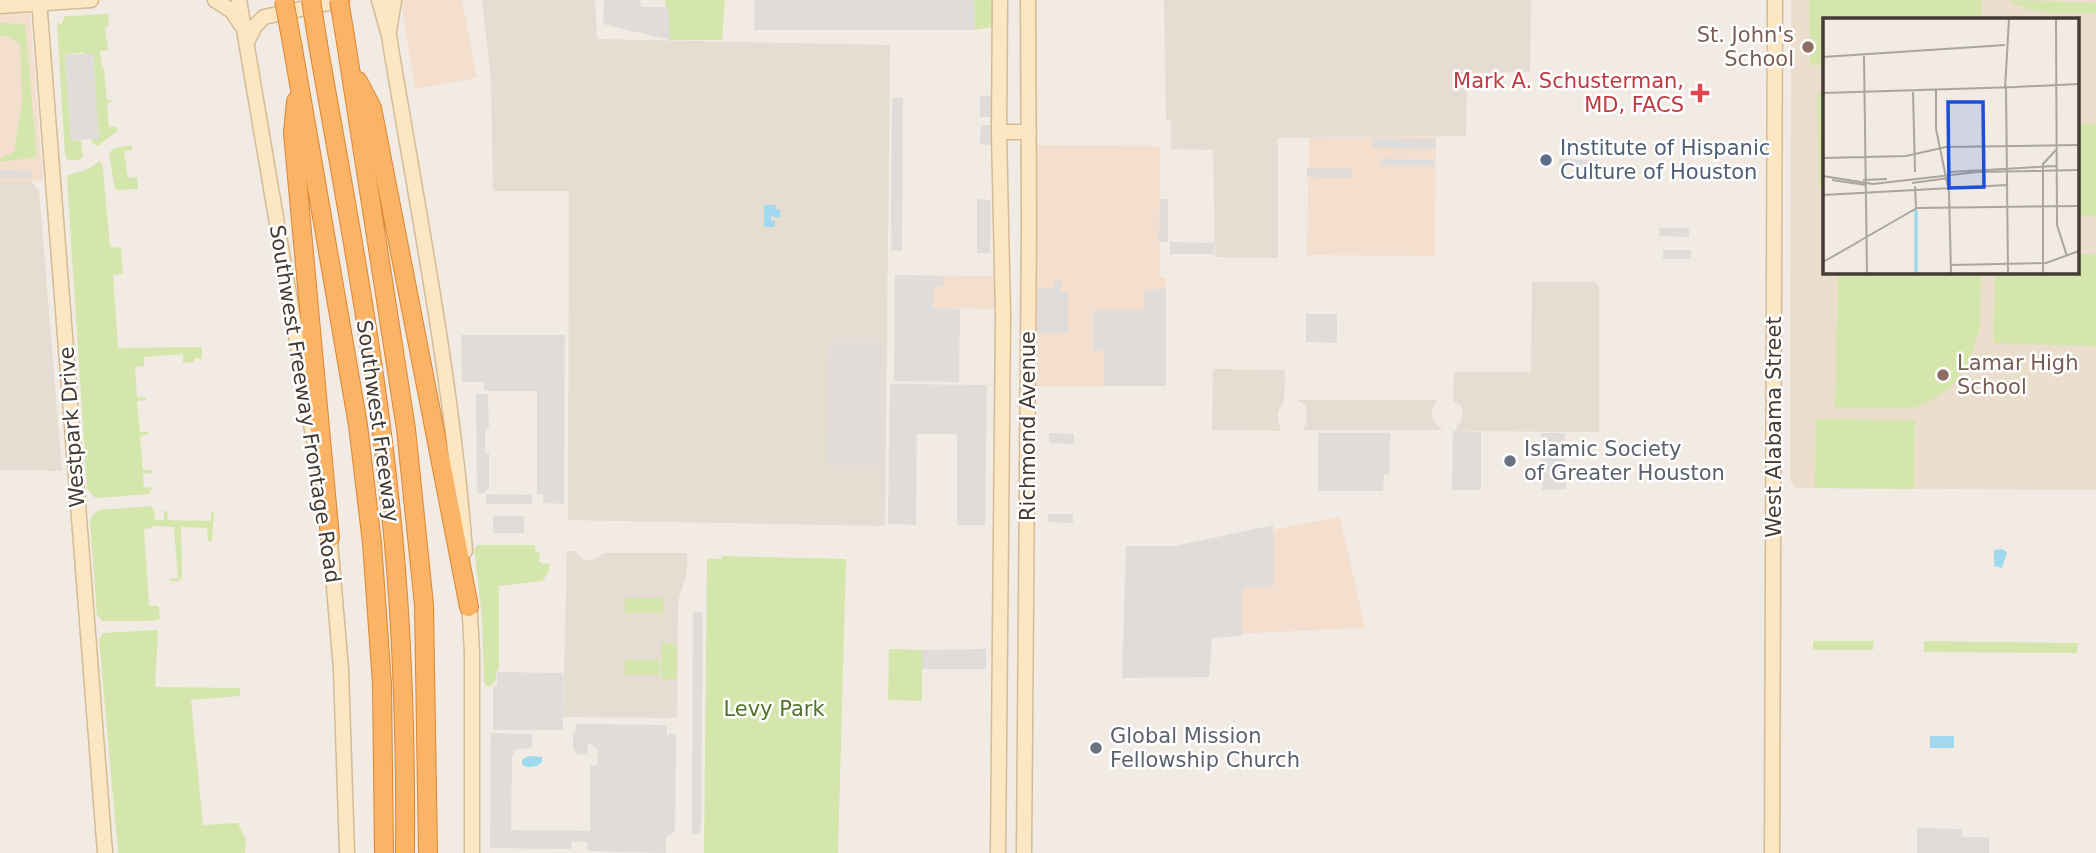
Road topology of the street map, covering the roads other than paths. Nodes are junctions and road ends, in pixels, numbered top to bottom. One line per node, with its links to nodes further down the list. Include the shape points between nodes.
1 (91, 0): 11 (main road)
2 (215, 0): 14 (main road, via 232,11)
3 (239, 0): 14 (main road, Southwest Freeway Frontage Road)
4 (284, 0): 17 (highway, Southwest Freeway, bridge)
5 (311, 0): 27 (highway, bridge, via 389,491 401,642)
6 (340, 0): 14 (main road, via 264,17); 16 (highway, Southwest Freeway, bridge)
7 (394, 0): 15 (main road)
8 (1000, 0): 18 (main road, Richmond Avenue)
9 (1028, 0): 19 (main road, Richmond Avenue)
10 (1775, 0): 32 (main road, West Alabama Street)
11 (39, 2): 13 (main road); 24 (main road, Westpark Drive)
12 (377, 3): 15 (main road)
13 (0, 6)
14 (246, 36): 20 (main road, Southwest Freeway Frontage Road)
15 (388, 36): 21 (main road, via 453,431)
16 (350, 67): 21 (highway, via 372,108); 28 (highway, Southwest Freeway, via 406,429 424,605)
17 (298, 76): 20 (highway, via 293,133); 26 (highway, Southwest Freeway, via 358,425 372,543 382,684)
18 (999, 132): 19 (main road); 23 (main road, Richmond Avenue, via 1003,292)
19 (1029, 132): 22 (main road, Richmond Avenue)
20 (330, 538): 25 (main road, Southwest Freeway Frontage Road)
21 (469, 607): 29 (main road)
22 (1026, 710): 23 (main road); 31 (main road, Richmond Avenue)
23 (1000, 711): 30 (main road, Richmond Avenue)
24 (105, 853)
25 (347, 853)
26 (384, 853)
27 (405, 853)
28 (428, 853)
29 (472, 853)
30 (999, 853)
31 (1024, 853)
32 (1772, 853)

